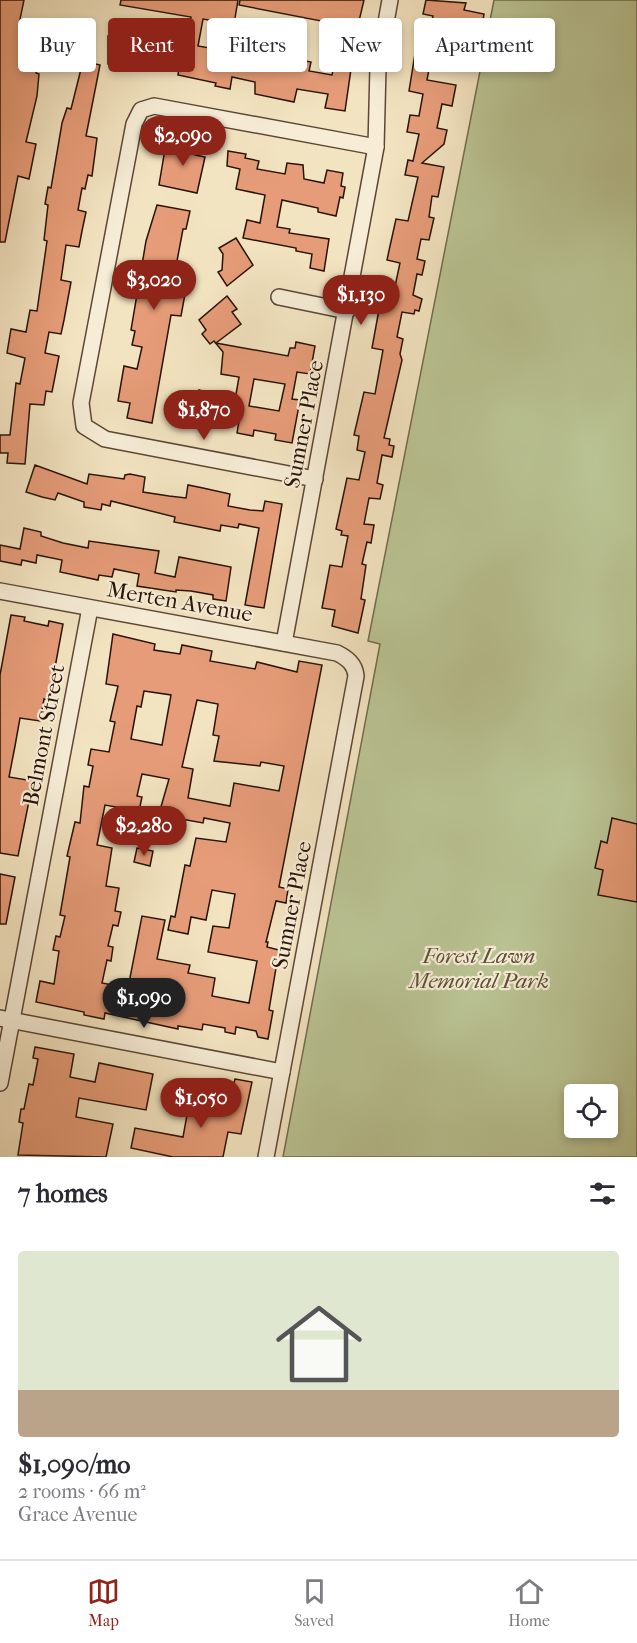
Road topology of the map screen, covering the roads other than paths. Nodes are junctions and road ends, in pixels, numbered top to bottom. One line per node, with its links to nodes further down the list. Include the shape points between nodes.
1 (390, 0): 2 (street, Sumner Place, via 378,67)
2 (376, 147): 4 (street, Sumner Place); 5 (street, via 154,106 141,110 134,124 81,403 84,426 105,439)
3 (279, 297): 4 (street)
4 (347, 311): 5 (street, Sumner Place)
5 (315, 479): 8 (street, Sumner Place)
6 (0, 591): 7 (street, Merten Avenue)
7 (90, 608): 8 (street, Merten Avenue); 10 (street, Belmont Street)
8 (284, 643): 9 (street, Merten Avenue, via 337,653)
9 (350, 662): 11 (street, Sumner Place, via 356,676)
10 (6, 1019): 11 (street); 12 (street, Belmont Street)
11 (282, 1071): 13 (street, Sumner Place)
12 (0, 1083)
13 (266, 1157)

